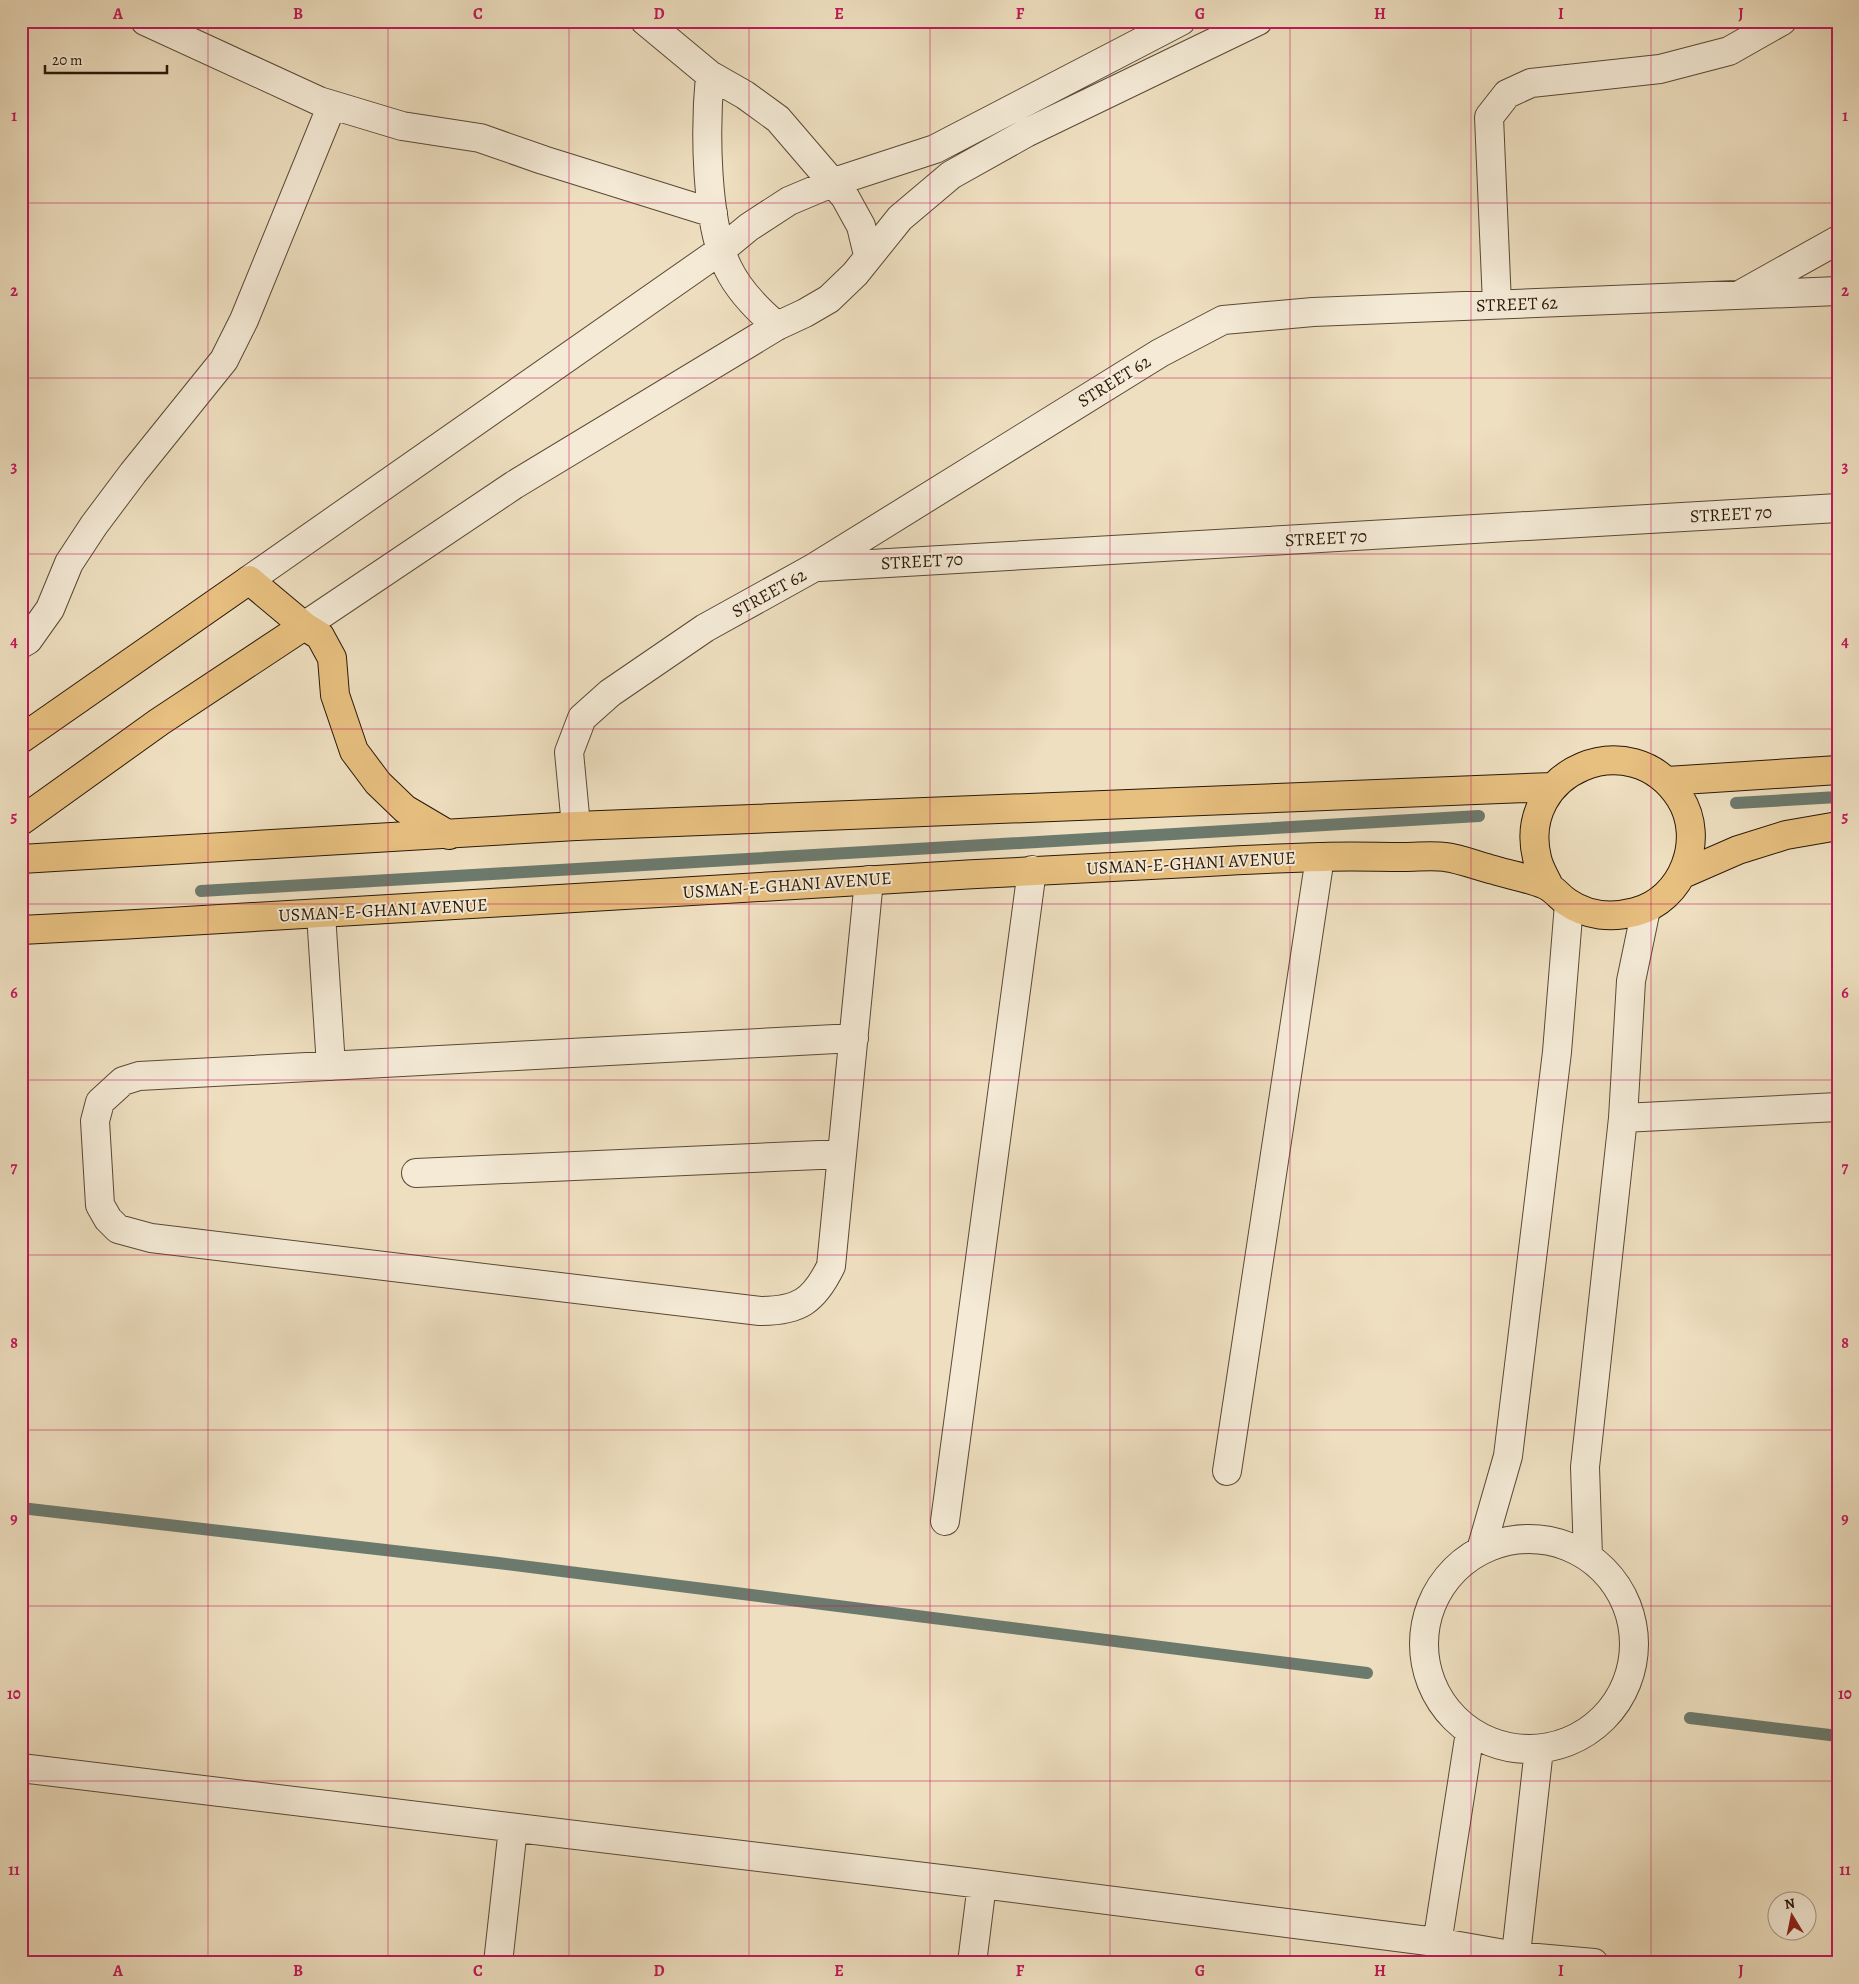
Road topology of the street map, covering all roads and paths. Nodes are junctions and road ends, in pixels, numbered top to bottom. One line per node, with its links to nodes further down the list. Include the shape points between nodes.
1 (145, 21): 7 (street)
2 (645, 21): 6 (street)
3 (1181, 21): 8 (street, via 935,149)
4 (1258, 21): 12 (street, via 1026,133 952,176 900,218)
5 (1782, 21): 15 (street, via 1729,51 1668,67 1531,83 1507,94 1489,117)
6 (710, 75): 8 (street, via 778,119); 9 (street, via 706,118)
7 (332, 105): 9 (street, via 402,126 480,138); 21 (street, via 244,320 224,360 94,525 69,563 50,609 28,640)
8 (834, 182): 11 (street, via 789,201); 12 (street, via 861,226)
9 (713, 213): 11 (street)
10 (1838, 240): 14 (street)
11 (721, 250): 16 (street, via 728,269 744,292 757,309); 19 (street)
12 (868, 255): 16 (street, via 855,274 829,299)
13 (1838, 291): 14 (street, STREET 62)
14 (1740, 296): 15 (street, STREET 62)
15 (1497, 304): 18 (street, STREET 62, via 1313,312 1223,320 1152,358)
16 (777, 326): 20 (street, via 514,485)
17 (1838, 508): 18 (street, STREET 70)
18 (815, 567): 27 (street, STREET 62, via 705,628 610,693 582,718 570,752)
19 (249, 580): 20 (main road); 22 (main road)
20 (304, 626): 26 (main road, via 159,722); 29 (main road, via 320,636 332,658 335,695 354,751 378,783 405,809)
21 (21, 644)
22 (21, 740)
23 (1838, 770): 24 (main road)
24 (1667, 781): 25 (main road, via 1630,761 1608,760 1588,763 1568,773); 33 (main road, via 1682,801 1690,825 1690,850)
25 (1552, 787): 27 (main road); 35 (main road, via 1539,810 1534,836 1537,862)
26 (21, 821)
27 (576, 826): 29 (main road)
28 (1838, 826): 33 (main road, via 1762,842)
29 (449, 834): 31 (main road)
30 (1320, 857): 32 (main road, USMAN-E-GHANI AVENUE); 35 (main road, USMAN-E-GHANI AVENUE, via 1446,857); 45 (street)
31 (21, 859)
32 (1032, 870): 34 (main road, USMAN-E-GHANI AVENUE); 46 (street)
33 (1682, 874): 36 (main road, via 1667,894)
34 (869, 880): 37 (main road, USMAN-E-GHANI AVENUE); 39 (street)
35 (1559, 895): 36 (main road, via 1593,914 1620,916); 47 (street, via 1557,1052 1508,1456)
36 (1646, 909): 42 (street, via 1631,981)
37 (321, 914): 38 (main road, USMAN-E-GHANI AVENUE); 40 (street)
38 (21, 930)
39 (854, 1038): 40 (street); 43 (street)
40 (331, 1066): 43 (street, via 139,1076 123,1081 100,1102 94,1121 100,1206 108,1219 118,1229 151,1238 760,1311 782,1311 802,1303 820,1288 831,1266)
41 (1838, 1107): 42 (street)
42 (1623, 1118): 48 (street, via 1585,1467)
43 (842, 1154): 44 (street)
44 (416, 1173)
45 (1227, 1471)
46 (944, 1521)
47 (1481, 1550): 48 (street, via 1517,1539 1554,1542); 49 (street, via 1451,1572 1431,1603 1423,1638 1427,1674 1443,1707)
48 (1588, 1556): 50 (street, via 1612,1578 1628,1606 1635,1638 1632,1670 1619,1700 1598,1724 1570,1742)
49 (1470, 1732): 50 (street, via 1503,1747); 54 (street)
50 (1539, 1749): 55 (street)
51 (21, 1768): 52 (street)
52 (513, 1828): 53 (street); 56 (street)
53 (982, 1884): 54 (street); 57 (street)
54 (1435, 1952): 55 (street)
55 (1516, 1959): 58 (street)
56 (498, 1963)
57 (972, 1963)
58 (1594, 1963)

